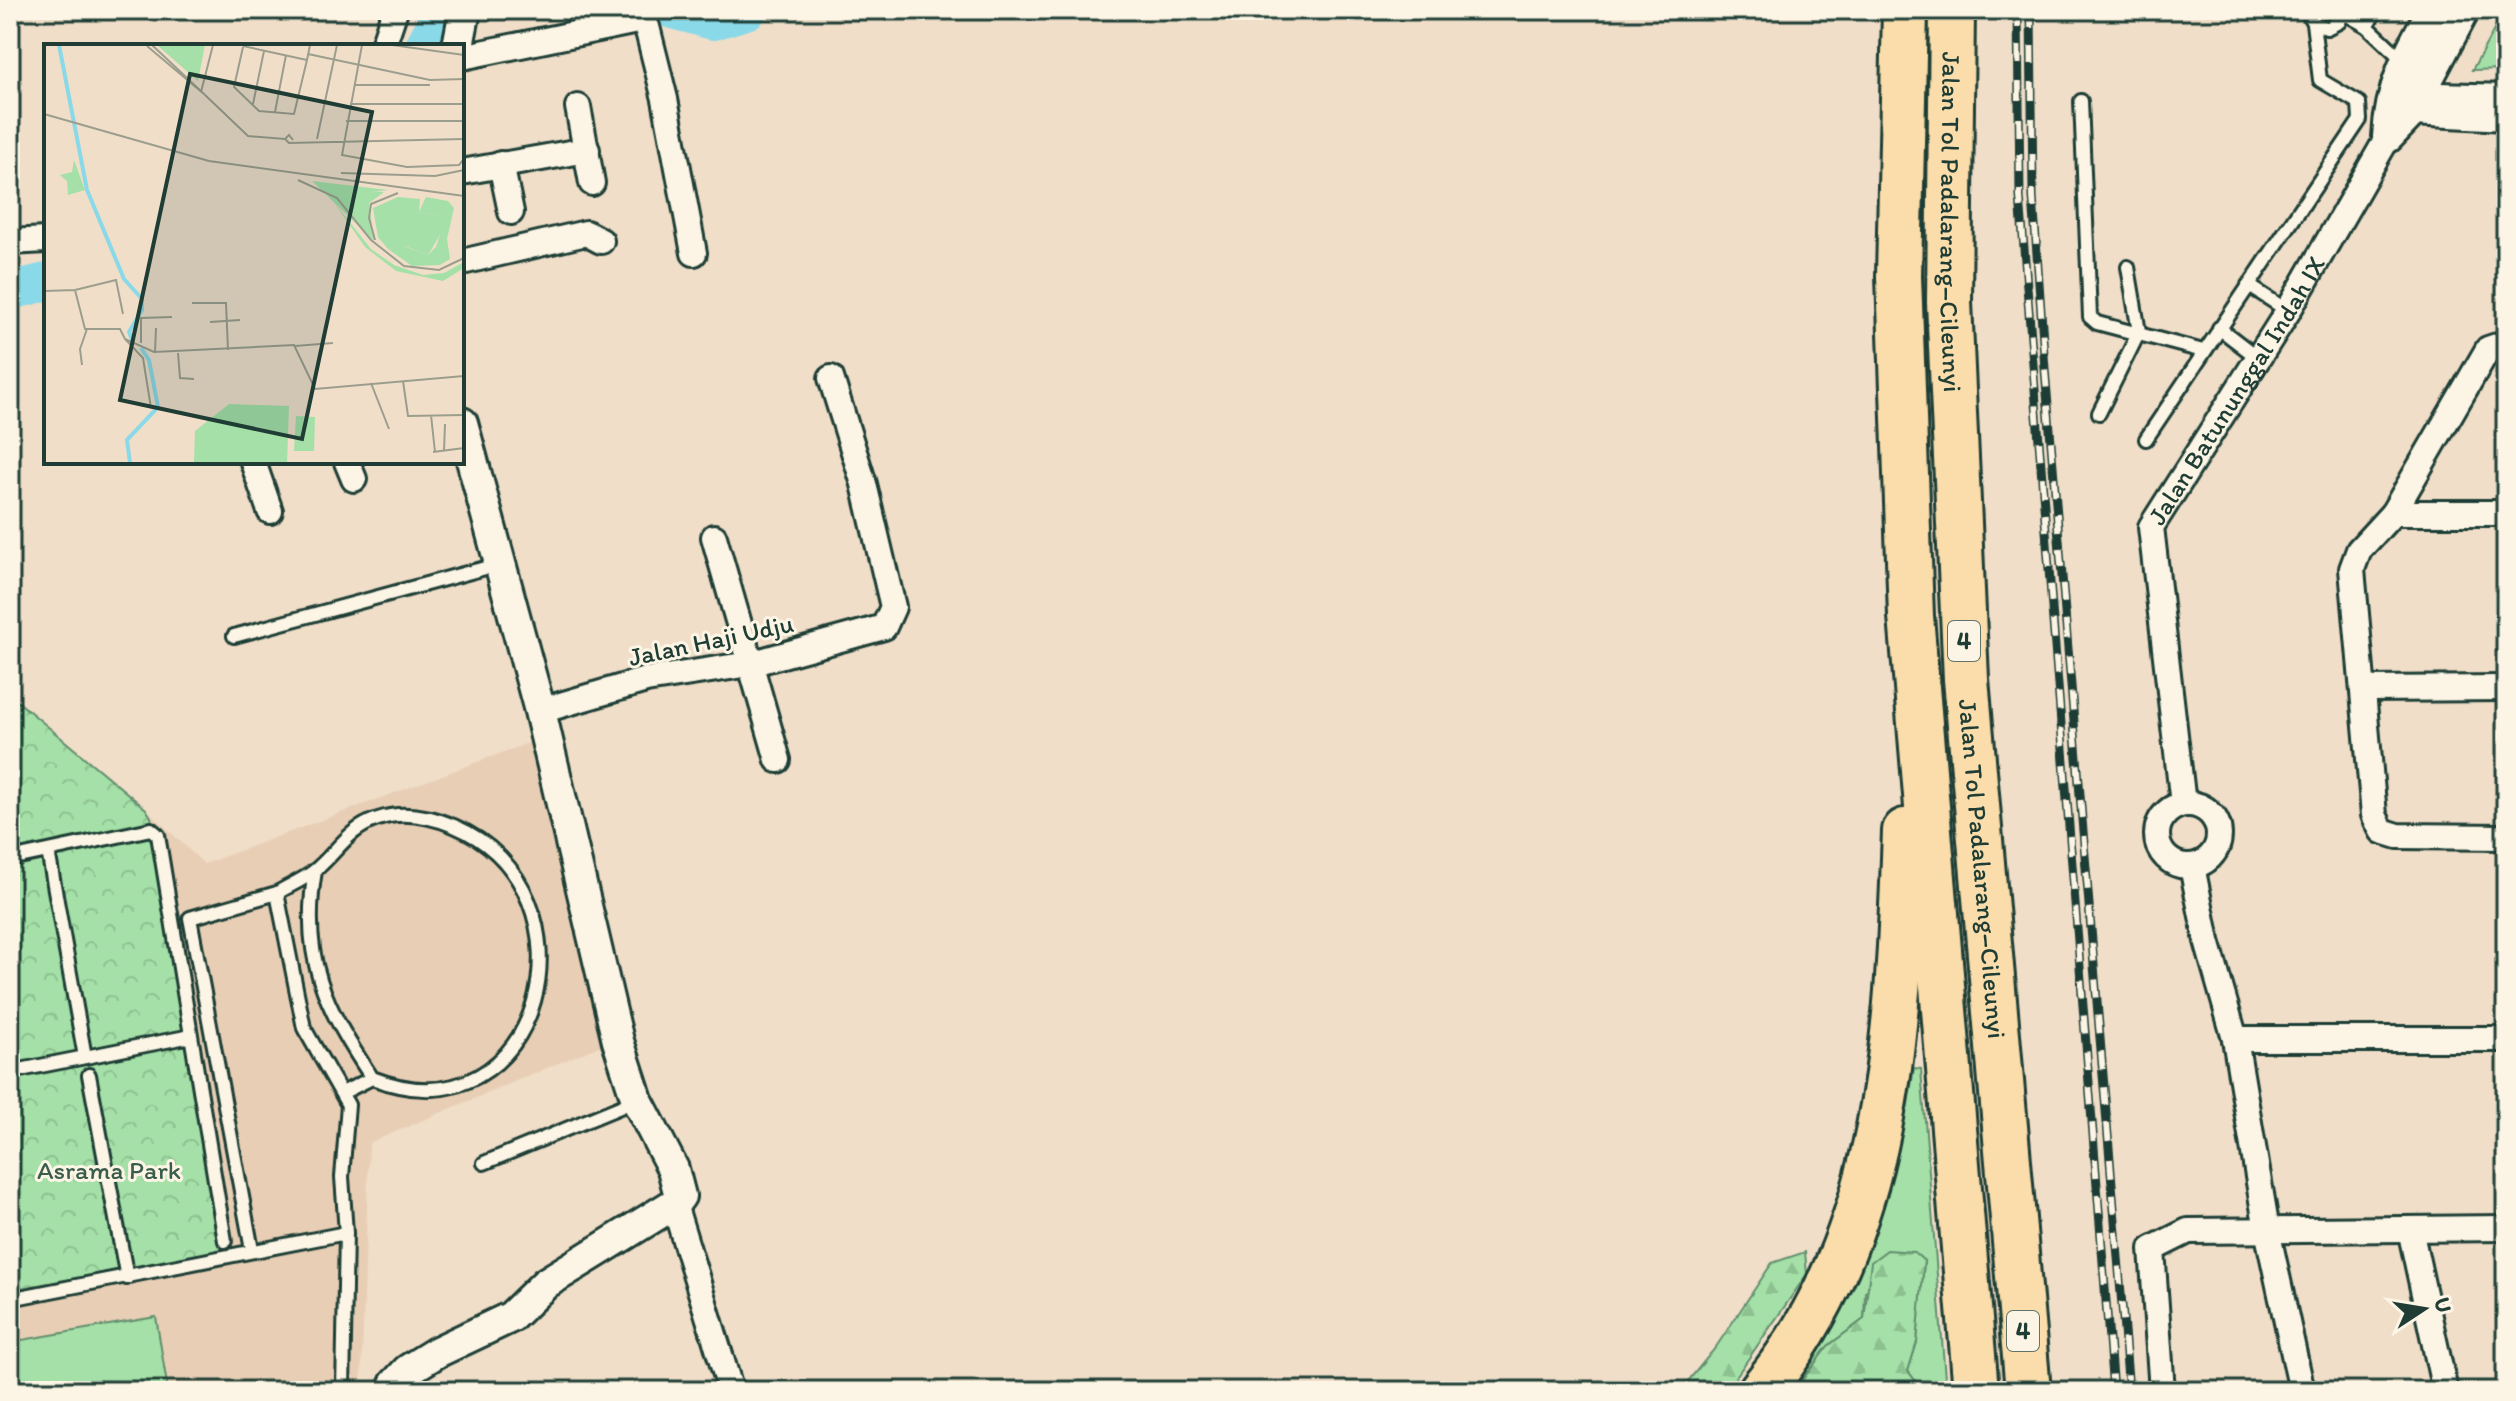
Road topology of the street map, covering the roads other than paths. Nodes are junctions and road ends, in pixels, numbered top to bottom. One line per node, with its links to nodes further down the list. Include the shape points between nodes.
1 (395, 10): 12 (street)
2 (1905, 10): 48 (highway, Jalan Tol Padalarang–Cileunyi / 4, via 1899,276)
3 (1952, 10): 80 (highway, Jalan Tol Padalarang–Cileunyi / 4, via 1949,302 1964,631)
4 (2306, 10): 10 (lane)
5 (2376, 10): 11 (lane)
6 (2433, 10): 16 (street, Jalan Batununggal Indah IX)
7 (2464, 10): 16 (street, Jalan Batununggal Indah IX)
8 (465, 12): 13 (street)
9 (2344, 12): 10 (lane, via 2331,27); 11 (lane)
10 (2313, 23): 31 (lane, via 2320,80 2359,103 2360,120)
11 (2367, 26): 16 (lane)
12 (384, 44)
13 (458, 44)
14 (464, 57): 28 (street, via 642,20 665,99)
15 (2506, 97): 16 (street)
16 (2404, 99): 19 (street); 32 (street, Jalan Batununggal Indah IX)
17 (2081, 101): 34 (lane, via 2090,317)
18 (578, 107): 20 (street)
19 (2506, 118)
20 (587, 150): 21 (street); 23 (street)
21 (501, 164): 22 (street); 24 (street)
22 (464, 172)
23 (592, 183)
24 (511, 212)
25 (44, 240): 27 (street)
26 (601, 241): 29 (street, via 586,233)
27 (10, 242)
28 (694, 253)
29 (464, 262)
30 (2128, 267): 34 (lane)
31 (2248, 285): 32 (lane); 33 (lane)
32 (2288, 311): 37 (street, Jalan Batununggal Indah IX)
33 (2219, 328): 36 (lane); 37 (lane)
34 (2139, 332): 36 (lane); 39 (lane)
35 (2506, 343): 44 (street, via 2488,349)
36 (2203, 351): 41 (lane)
37 (2258, 358): 55 (street, Jalan Batununggal Indah IX, via 2151,527)
38 (831, 378): 50 (street, Jalan Haji Udju, via 864,484 893,607 890,619 884,627)
39 (2099, 413)
40 (464, 430): 47 (street)
41 (2146, 439)
42 (254, 464): 43 (street)
43 (270, 511)
44 (2393, 513): 45 (street); 52 (street, via 2359,550 2352,569)
45 (2506, 513)
46 (714, 537): 50 (street)
47 (500, 564): 49 (lane); 53 (street)
48 (1911, 616): 86 (highway, via 1902,942 1890,1077 1865,1189 1833,1278); 87 (highway, Jalan Tol Padalarang–Cileunyi / 4)
49 (234, 636)
50 (750, 664): 53 (street, Jalan Haji Udju, via 646,680); 54 (street)
51 (2506, 688): 52 (street)
52 (2365, 689): 56 (street, via 2374,815 2382,831 2398,836)
53 (540, 711): 70 (street, via 618,1041)
54 (778, 760)
55 (2183, 804): 59 (street, via 2160,821 2157,840 2166,857); 59 (street, via 2202,807 2218,830 2215,849)
56 (2506, 837)
57 (48, 851): 58 (lane); 62 (lane, via 156,831); 65 (lane)
58 (10, 859)
59 (2192, 866): 63 (street)
60 (315, 871): 61 (lane); 68 (lane, via 309,927 319,982 335,1021); 68 (lane, via 351,832 379,818 433,818 490,848 530,903 541,977 535,1004 498,1064 474,1081 433,1091)
61 (277, 893): 69 (lane, via 304,1028); 78 (lane, via 190,918)
62 (191, 1036): 65 (lane); 77 (lane)
63 (2235, 1039): 64 (street); 75 (street)
64 (2506, 1039)
65 (85, 1057): 66 (lane)
66 (10, 1072)
67 (89, 1075): 81 (lane)
68 (372, 1078): 69 (lane)
69 (342, 1093): 76 (lane, via 348,1105 342,1177)
70 (637, 1100): 71 (lane); 72 (street, via 678,1182 680,1196)
71 (484, 1163)
72 (674, 1204): 84 (street, via 546,1283 511,1317 408,1370); 85 (street)
73 (2506, 1228): 74 (street)
74 (2410, 1229): 75 (street); 92 (street)
75 (2267, 1230): 90 (street, via 2188,1231 2152,1249); 91 (street)
76 (346, 1233): 78 (lane); 83 (lane)
77 (225, 1241)
78 (252, 1250): 81 (lane)
79 (10, 1271): 82 (lane)
80 (2018, 1271): 88 (highway, Jalan Tol Padalarang–Cileunyi / 4); 89 (highway)
81 (127, 1278): 82 (lane)
82 (12, 1298)
83 (343, 1391)
84 (393, 1391)
85 (731, 1391)
86 (1761, 1391)
87 (1976, 1391)
88 (2028, 1391)
89 (2047, 1391)
90 (2162, 1391)
91 (2302, 1391)
92 (2445, 1391)

